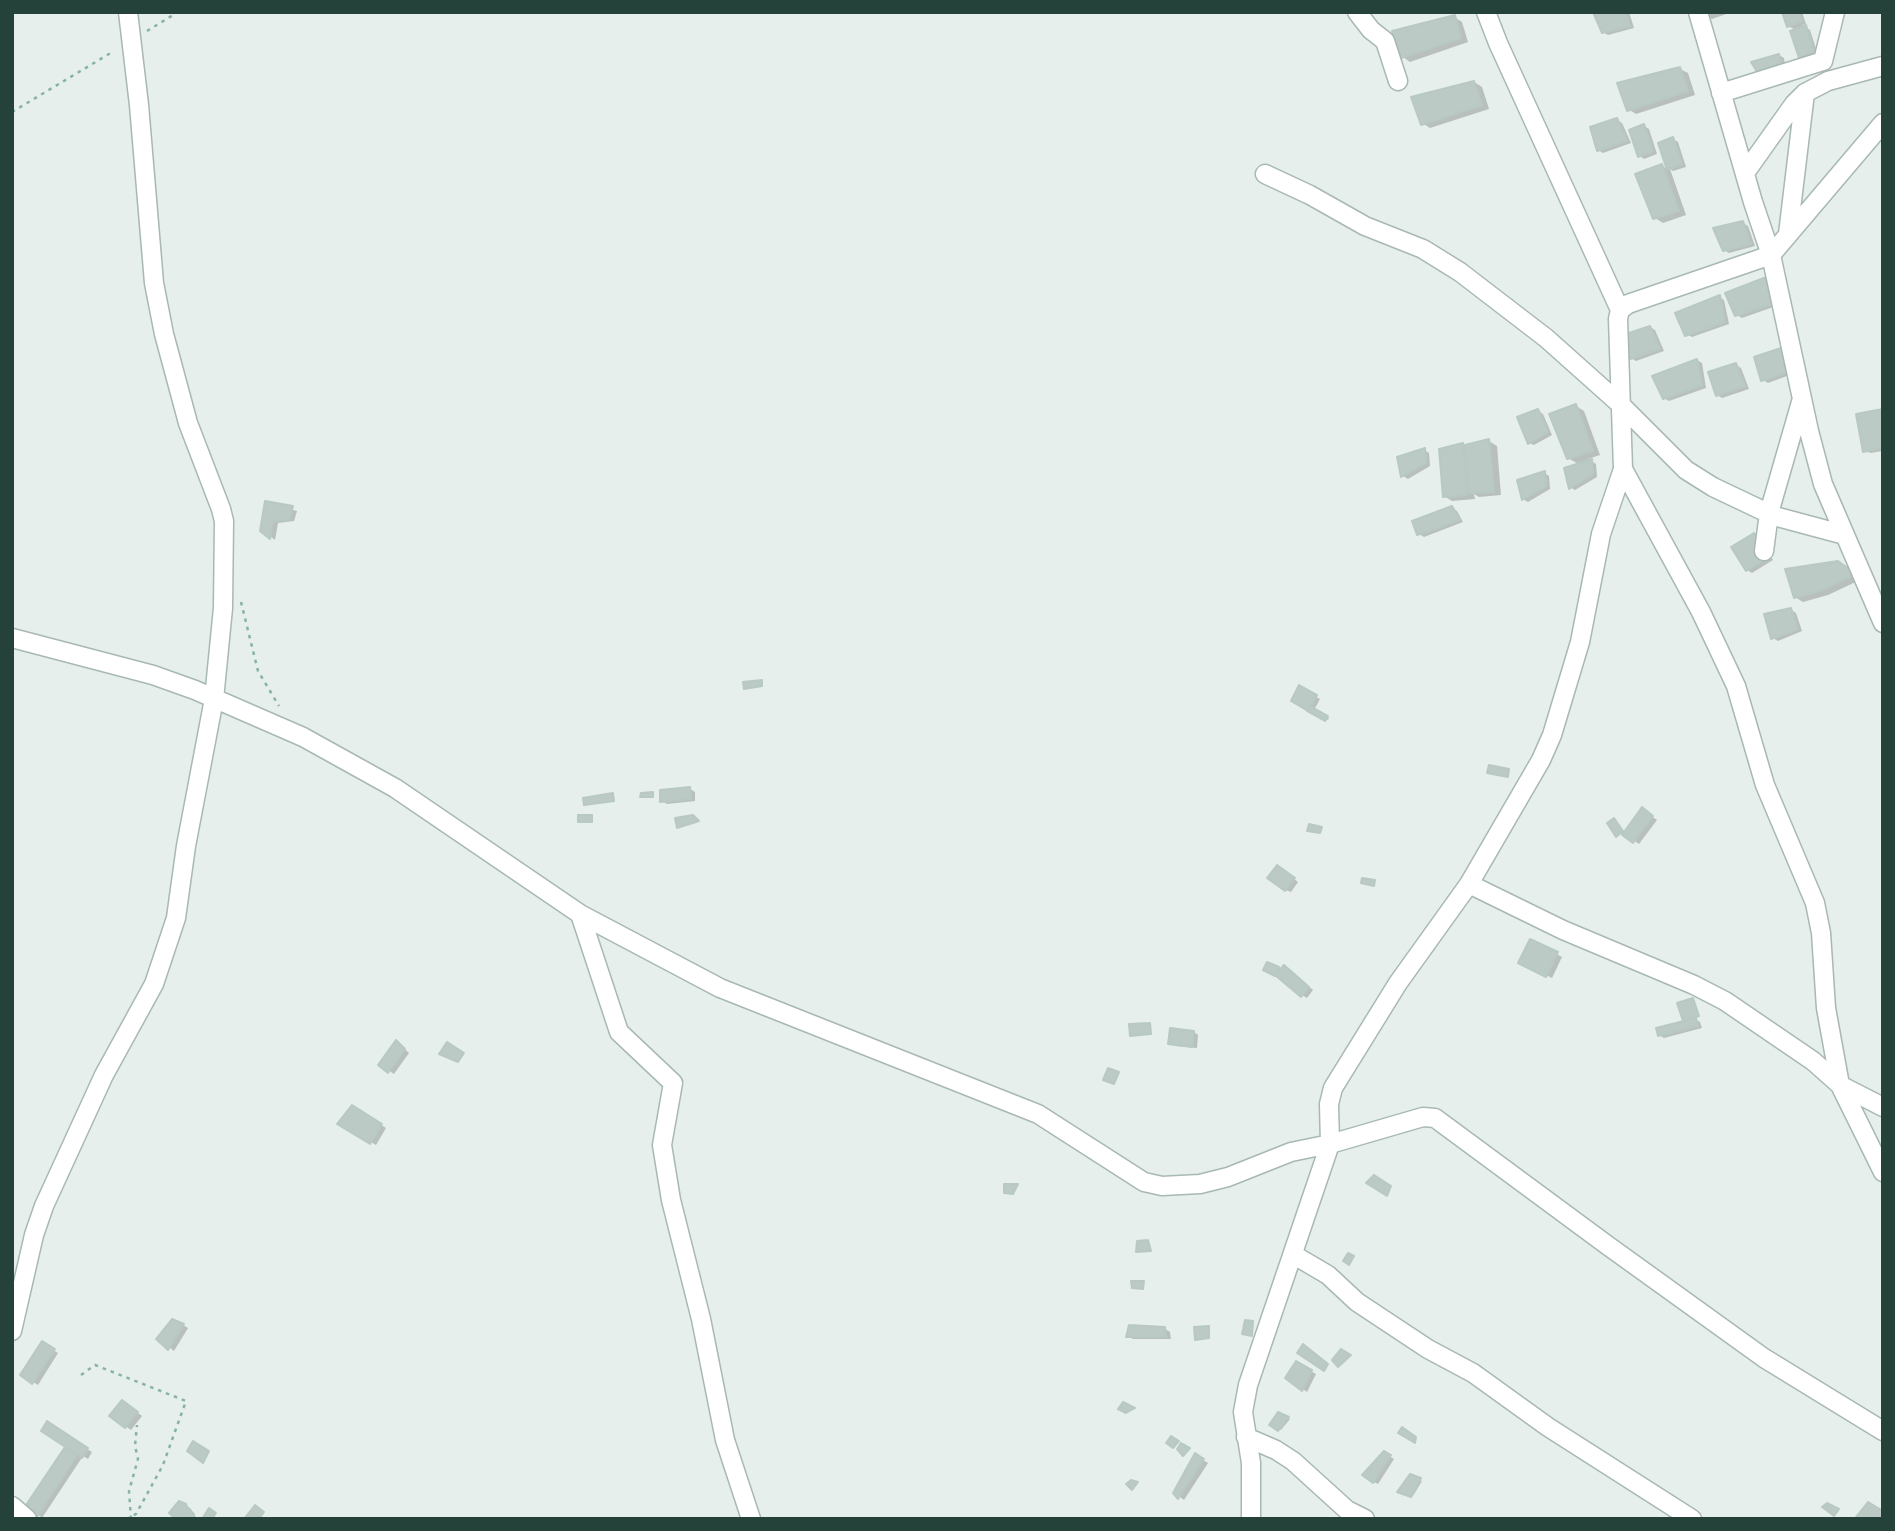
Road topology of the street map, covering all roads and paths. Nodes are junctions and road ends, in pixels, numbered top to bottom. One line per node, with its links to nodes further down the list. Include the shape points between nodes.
1 (128, 12): 29 (street, via 158,307 188,423 222,509 223,608)
2 (178, 12): 7 (path)
3 (1357, 12): 10 (street, via 1385,41)
4 (1486, 12): 19 (street)
5 (1698, 12): 11 (street)
6 (1835, 12): 11 (street, via 1823,61)
7 (137, 37)
8 (115, 50): 13 (path)
9 (1883, 66): 12 (street, via 1828,81)
10 (1398, 81)
11 (1721, 93): 15 (street)
12 (1805, 93): 15 (street); 17 (street)
13 (12, 112)
14 (1883, 123): 17 (street)
15 (1745, 173): 18 (street)
16 (1265, 174): 21 (street, via 1365,226 1423,249 1460,272 1546,338)
17 (1788, 234): 18 (street)
18 (1771, 255): 19 (street); 20 (street)
19 (1620, 310): 21 (street)
20 (1802, 398): 23 (street); 24 (street, via 1823,484)
21 (1620, 404): 22 (street); 23 (street, via 1686,470)
22 (1623, 469): 31 (street, via 1601,534 1580,642 1552,735); 33 (street, via 1702,611 1736,686 1765,785 1815,903)
23 (1769, 513): 24 (street); 25 (street)
24 (1845, 535): 27 (street)
25 (1764, 551)
26 (240, 598): 30 (path, via 258,671)
27 (1883, 624)
28 (12, 638): 29 (street, via 153,675)
29 (214, 698): 30 (street); 37 (street, via 176,918 154,984 104,1075 44,1206)
30 (295, 733): 32 (street, via 395,788)
31 (1469, 884): 33 (street, via 1725,1001); 35 (street, via 1398,983 1333,1088)
32 (580, 914): 35 (street, via 720,988 1038,1114 1144,1182 1200,1184 1291,1152); 46 (street, via 619,1032 673,1083 662,1145 671,1200 725,1440)
33 (1840, 1085): 34 (street); 36 (street)
34 (1883, 1107)
35 (1330, 1144): 38 (street); 43 (street, via 1423,1117 1434,1118 1764,1358)
36 (1883, 1172)
37 (31, 1250): 39 (street); 40 (street)
38 (1294, 1255): 44 (street, via 1248,1385 1243,1412); 49 (street, via 1328,1275 1357,1302)
39 (12, 1264)
40 (12, 1331)
41 (81, 1375): 45 (path, via 95,1365 186,1401 163,1465)
42 (136, 1424): 45 (path, via 138,1459 129,1491)
43 (1883, 1431)
44 (1246, 1437): 47 (street); 48 (street, via 1293,1461 1347,1510)
45 (130, 1518)
46 (751, 1519)
47 (1251, 1519)
48 (1365, 1519)
49 (1692, 1519)

